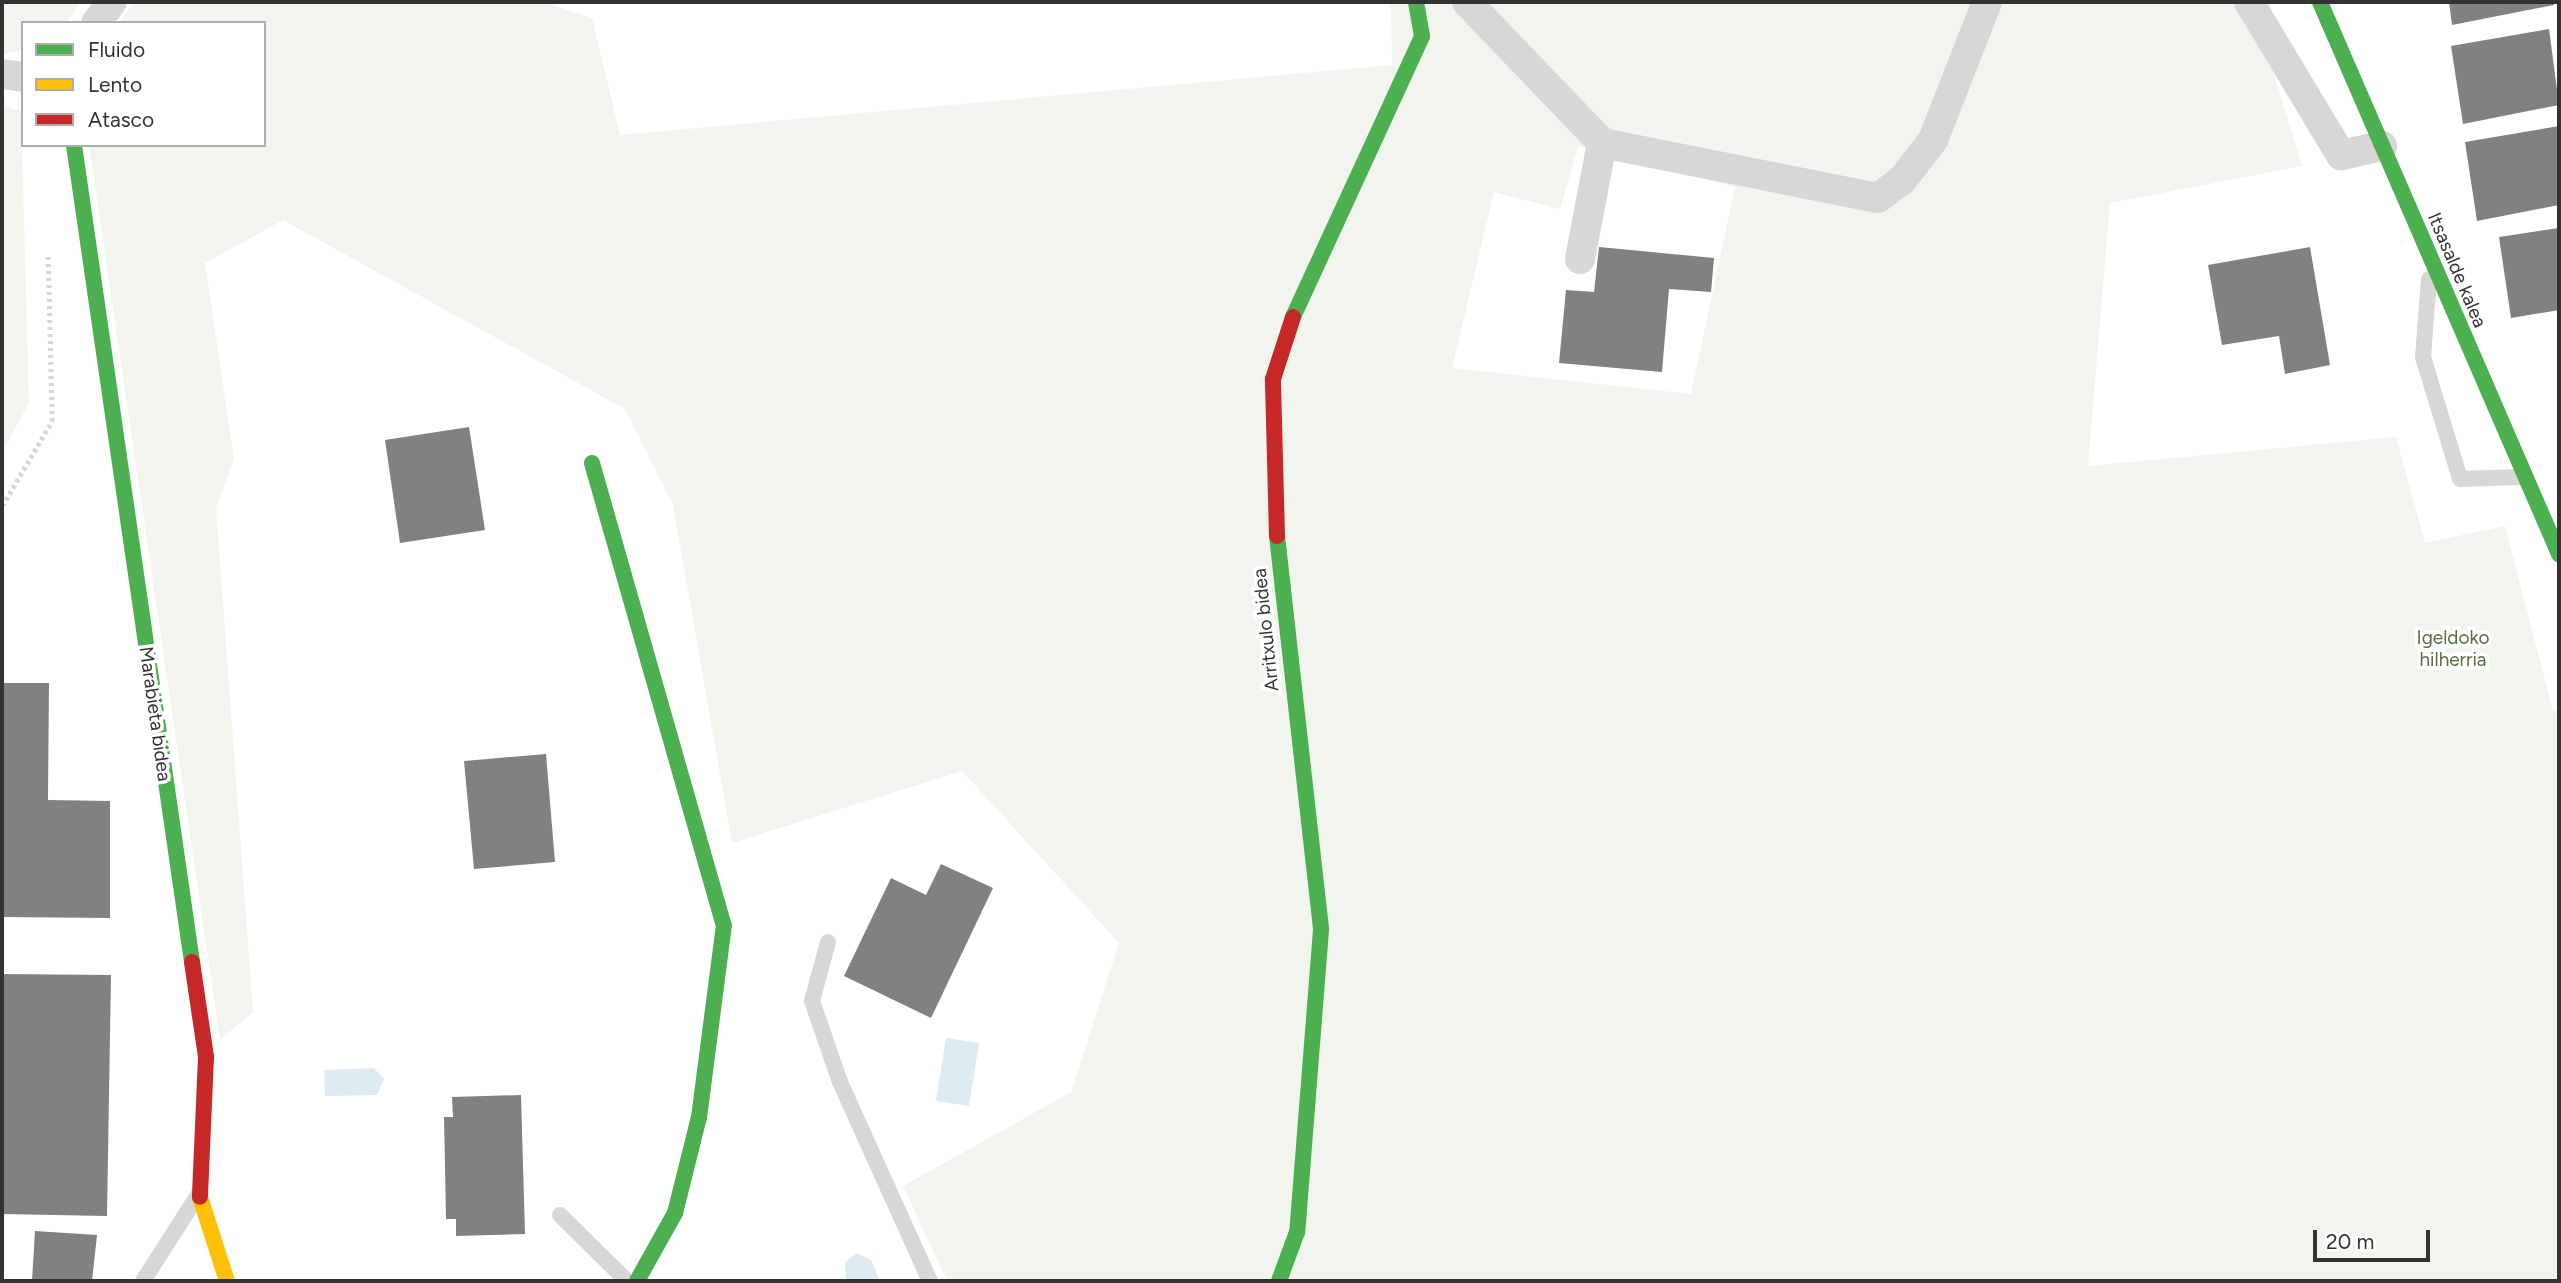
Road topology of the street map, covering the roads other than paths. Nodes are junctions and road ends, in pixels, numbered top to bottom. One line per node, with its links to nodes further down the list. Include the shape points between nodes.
1 (112, 2): 7 (street)
2 (1416, 2): 26 (street, Arritxulo bidea, via 1422,36 1303,286 1273,379 1271,478 1321,930 1297,1232)
3 (1467, 2): 10 (street)
4 (1987, 2): 10 (street, via 1933,140 1902,180 1878,198)
5 (2249, 2): 11 (street, via 2341,155)
6 (2320, 2): 11 (street, Itsasalde kalea)
7 (98, 21)
8 (2, 74): 9 (street)
9 (21, 77)
10 (1602, 143): 13 (street)
11 (2382, 146): 14 (street, Itsasalde kalea)
12 (74, 147): 19 (street, Marabieta bidea, via 206,1057)
13 (1580, 259)
14 (2430, 259): 16 (street, Itsasalde kalea); 16 (lane, via 2423,357 2460,479)
15 (592, 463): 24 (street, via 724,925 699,1117 675,1213)
16 (2521, 477): 17 (street, Itsasalde kalea)
17 (2559, 554)
18 (828, 942): 25 (lane, via 813,1000 840,1082)
19 (199, 1193): 21 (lane); 22 (street, Marabieta bidea)
20 (560, 1215): 23 (lane)
21 (143, 1281)
22 (227, 1281)
23 (627, 1281)
24 (637, 1281)
25 (930, 1281)
26 (1279, 1281)

